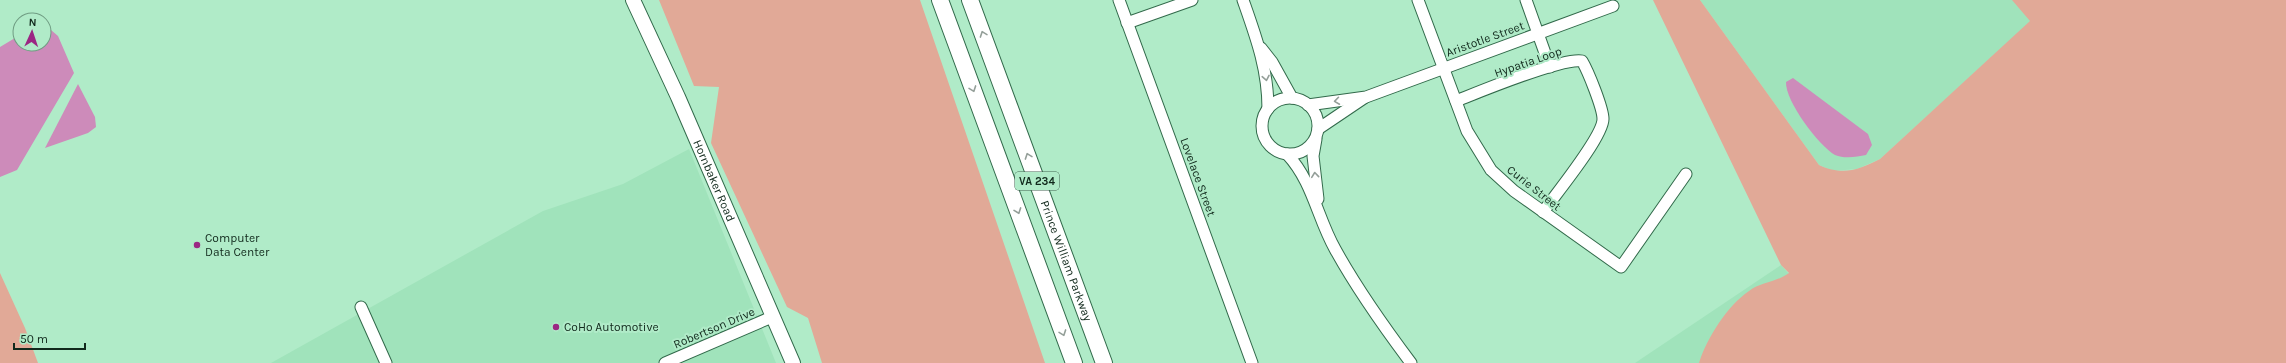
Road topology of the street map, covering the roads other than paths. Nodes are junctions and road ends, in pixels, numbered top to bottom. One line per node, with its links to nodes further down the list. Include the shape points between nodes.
1 (633, 0): 26 (main road, Hornbaker Road, via 678,97)
2 (940, 0): 31 (highway, VA 234, one-way to 31)
3 (970, 0): 32 (highway, Prince William Parkway / VA 234, one-way to 3)
4 (1119, 0): 10 (street, Lovelace Street)
5 (1192, 0): 10 (street)
6 (1243, 0): 12 (street)
7 (1418, 0): 14 (street, Curie Street)
8 (1526, 0): 11 (street)
9 (1613, 6): 11 (street, Aristotle Street)
10 (1128, 24): 33 (street, Lovelace Street)
11 (1538, 33): 13 (street); 14 (street, Aristotle Street)
12 (1261, 48): 16 (street); 19 (street, one-way to 19)
13 (1550, 67): 17 (street, Hypatia Loop); 24 (street, Hypatia Loop, via 1575,60 1582,61 1588,70 1603,118 1591,145)
14 (1444, 68): 15 (street, Aristotle Street); 17 (street, Curie Street)
15 (1366, 97): 18 (street, Aristotle Street, one-way to 18); 20 (street, Aristotle Street)
16 (1292, 98): 18 (street); 19 (street, via 1274,103)
17 (1456, 101): 24 (street, Curie Street, via 1467,131 1492,170 1514,191)
18 (1308, 105): 20 (street, via 1316,116)
19 (1268, 109): 21 (street, via 1262,127 1264,136 1276,150)
20 (1317, 133): 21 (street, via 1311,146 1303,151); 23 (street, one-way to 20, via 1313,156)
21 (1287, 154): 23 (street, via 1300,167)
22 (1686, 174): 24 (street, Curie Street, via 1620,267)
23 (1319, 212): 27 (street, via 1334,247)
24 (1543, 212)
25 (361, 307): 28 (street)
26 (772, 317): 29 (street, Robertson Drive); 30 (main road, Hornbaker Road)
27 (1408, 362)
28 (386, 363)
29 (665, 363)
30 (793, 363)
31 (1074, 363)
32 (1104, 363)
33 (1252, 363)

